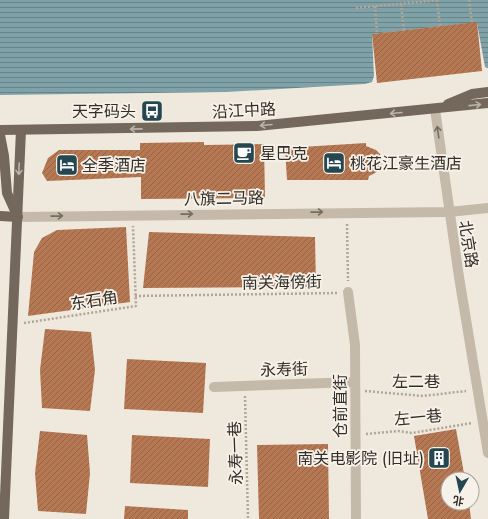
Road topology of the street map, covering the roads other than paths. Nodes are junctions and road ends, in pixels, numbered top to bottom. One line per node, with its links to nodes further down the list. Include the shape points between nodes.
1 (488, 92): 3 (main road, via 472,94)
2 (488, 103): 3 (main road, 沿江中路, one-way to 2)
3 (435, 109): 5 (main road, 沿江中路, one-way to 5, via 257,126); 8 (street, 北京路, one-way to 3)
4 (0, 130): 5 (main road, 沿江中路)
5 (21, 130): 10 (main road, one-way to 10)
6 (0, 135): 10 (main road, via 7,193)
7 (488, 208): 8 (street, 八旗二马路)
8 (449, 212): 10 (street, 八旗二马路, one-way to 8); 14 (street, 北京路)
9 (0, 216): 10 (main road, 八旗二马路)
10 (18, 217): 15 (main road)
11 (348, 292): 12 (street, 仓前直街, via 355,345)
12 (355, 386): 13 (street, 永寿街); 16 (street, 仓前直街)
13 (214, 387)
14 (488, 453)
15 (4, 519)
16 (356, 519)

